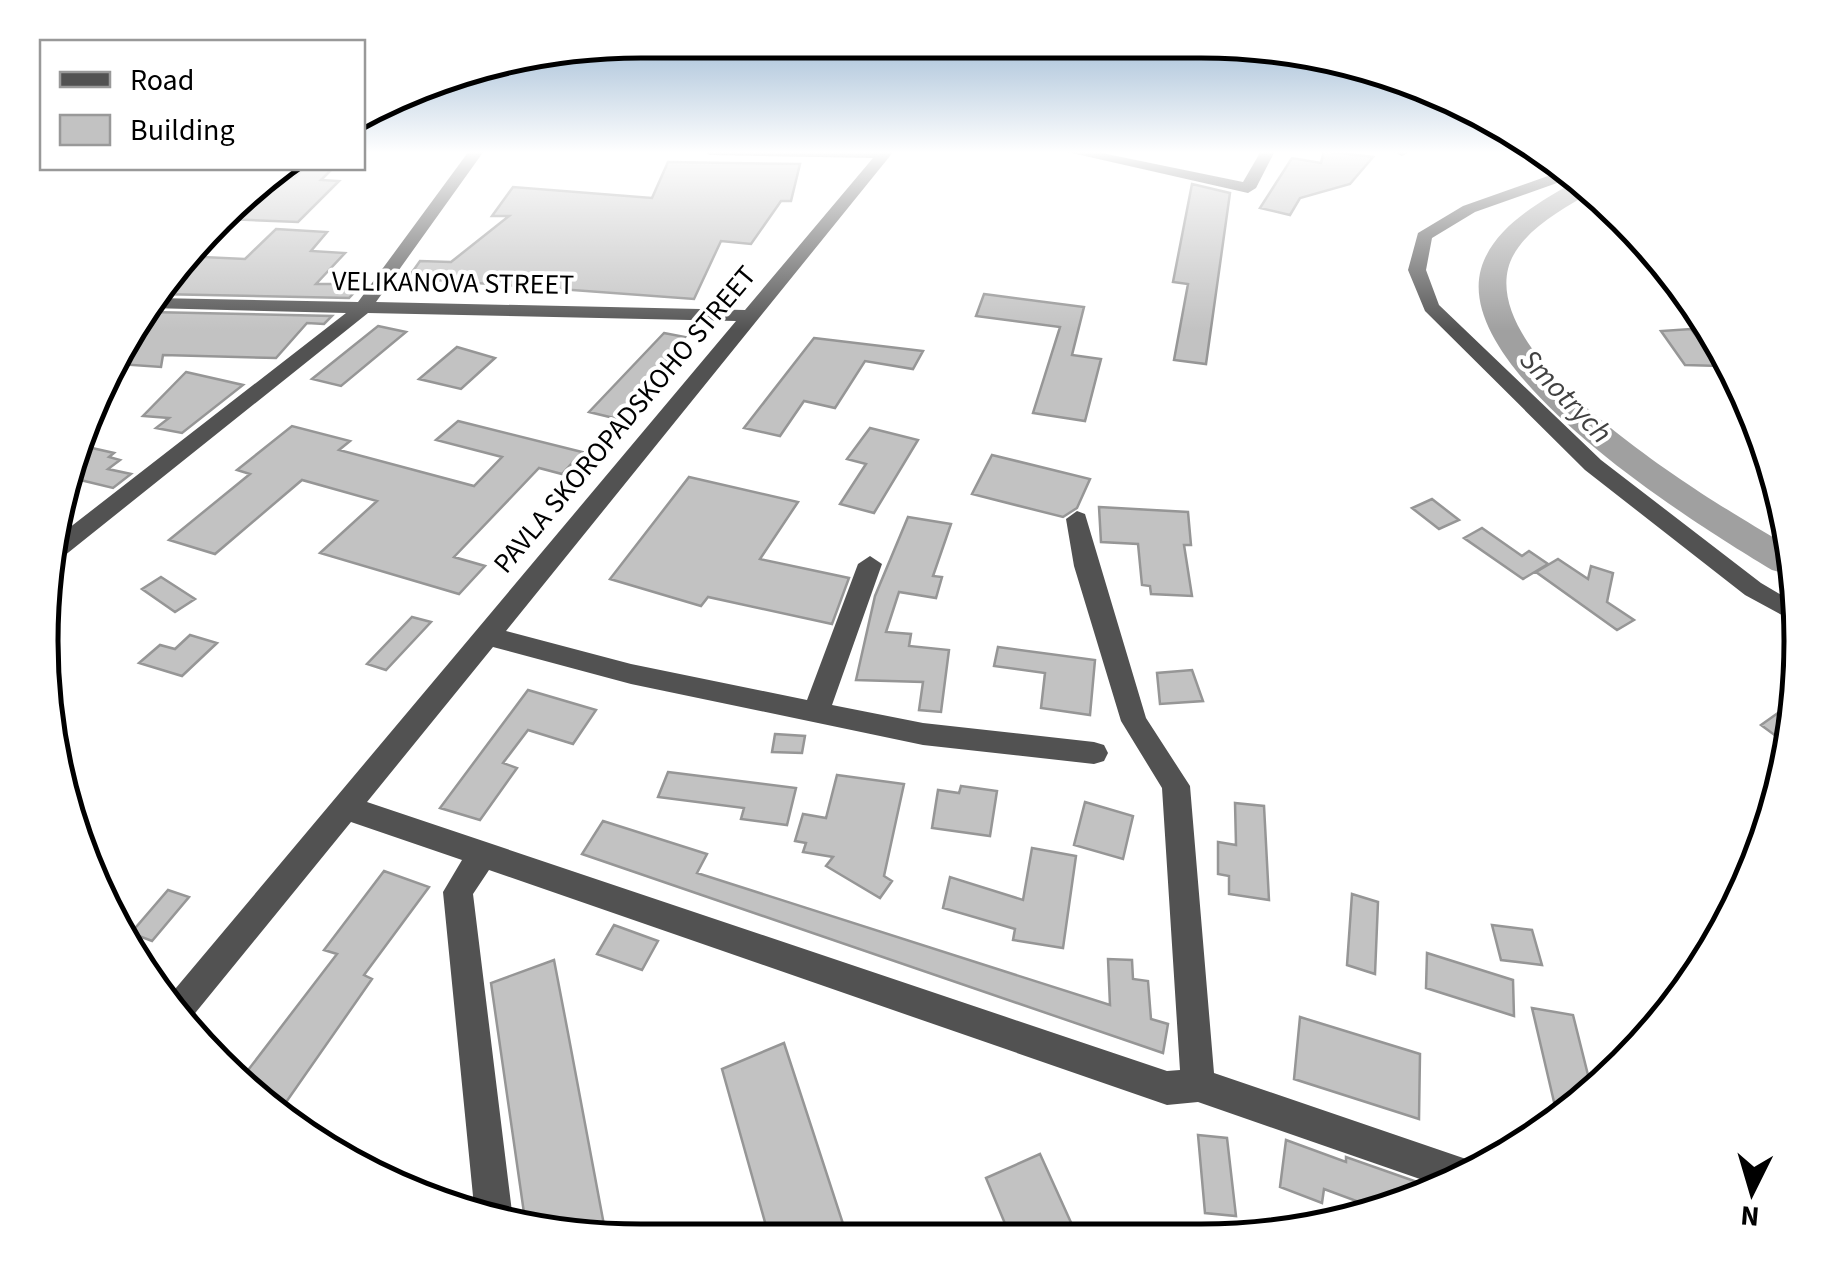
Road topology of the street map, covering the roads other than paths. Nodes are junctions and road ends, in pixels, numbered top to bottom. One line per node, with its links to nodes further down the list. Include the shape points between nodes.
1 (434, 211): 5 (street)
2 (838, 211): 6 (street, PAVLA SKOROPADSKOHO STREET)
3 (1466, 211): 10 (street, via 1424,236 1416,270 1432,307 1594,465)
4 (166, 303): 5 (street, VELIKANOVA STREET)
5 (363, 308): 6 (street, VELIKANOVA STREET); 8 (street)
6 (751, 316): 11 (street, PAVLA SKOROPADSKOHO STREET)
7 (1077, 518): 17 (street, via 1134,721 1176,786)
8 (66, 542)
9 (870, 564): 12 (street)
10 (1783, 607)
11 (487, 636): 12 (street); 14 (street, PAVLA SKOROPADSKOHO STREET)
12 (816, 712): 13 (street, via 923,734)
13 (1094, 753)
14 (347, 808): 15 (street); 16 (street, PAVLA SKOROPADSKOHO STREET)
15 (482, 854): 17 (street, via 1167,1088); 19 (street, via 458,892)
16 (184, 1003)
17 (1198, 1085): 18 (street)
18 (1446, 1170)
19 (492, 1205)

